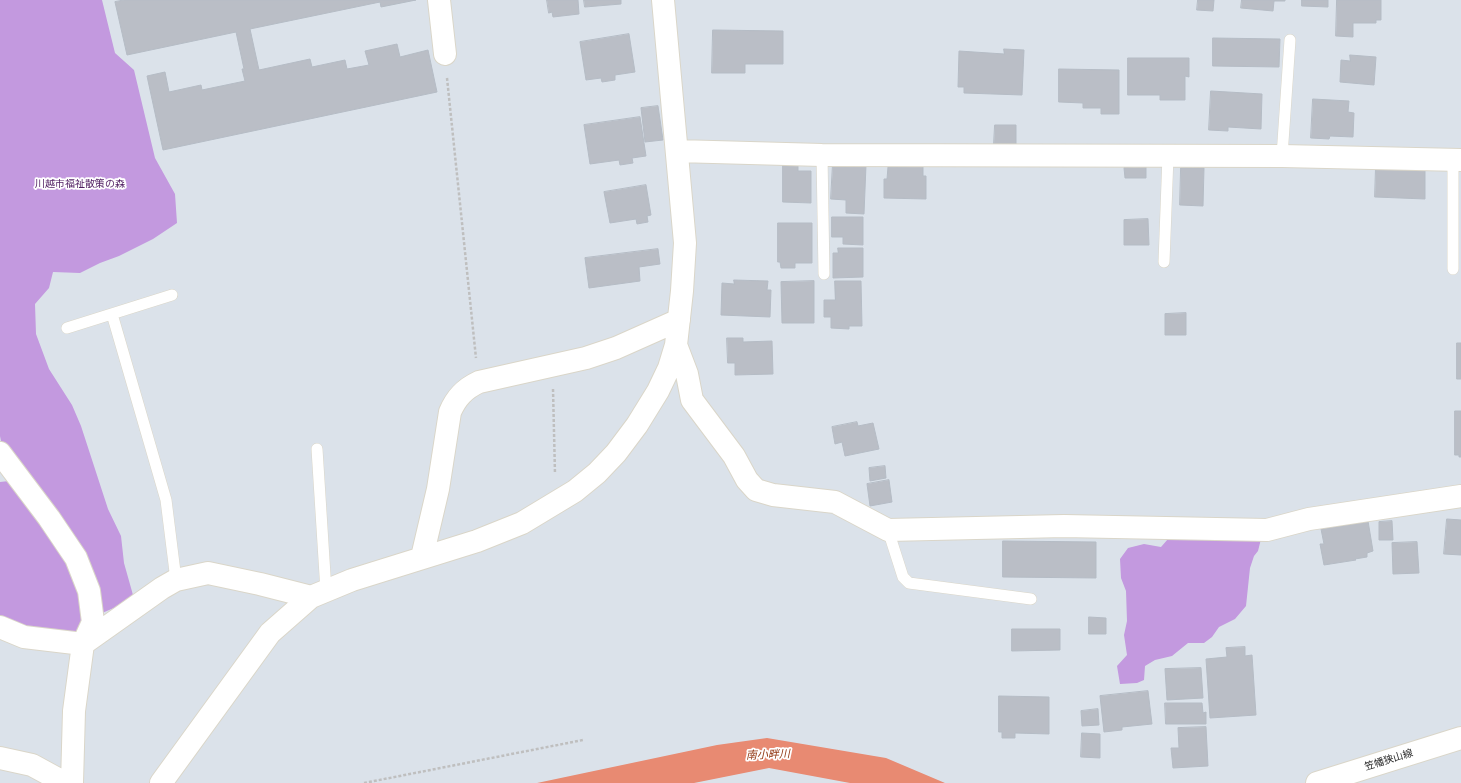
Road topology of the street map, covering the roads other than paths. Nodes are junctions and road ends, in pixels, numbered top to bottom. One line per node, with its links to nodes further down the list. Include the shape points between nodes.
1 (439, 0): 4 (street)
2 (663, 0): 5 (street)
3 (1290, 40): 8 (lane)
4 (445, 54)
5 (677, 151): 6 (street); 15 (street, via 685,243)
6 (822, 155): 7 (street); 12 (lane)
7 (1168, 156): 8 (street); 10 (lane)
8 (1282, 156): 9 (street)
9 (1457, 160): 11 (lane)
10 (1164, 262)
11 (1453, 270)
12 (824, 274)
13 (172, 295): 14 (lane)
14 (112, 314): 16 (lane); 23 (lane, via 166,500)
15 (679, 320): 17 (street); 22 (street, via 616,348 586,358 479,382 461,394 450,412 438,489)
16 (67, 328)
17 (676, 345): 21 (street, via 687,374 692,400 756,490 774,495 836,502); 22 (street, via 658,391 616,454 597,473 522,524 477,541)
18 (317, 449): 24 (lane)
19 (0, 453): 27 (street, via 76,558 89,591 93,622)
20 (1461, 496): 21 (street, via 1309,519 1267,530 1064,526)
21 (888, 530): 25 (lane, via 903,577 909,583)
22 (422, 557): 24 (street, via 352,580)
23 (176, 580): 24 (street, via 208,573); 27 (street)
24 (319, 594): 32 (street, via 270,633)
25 (1031, 599)
26 (0, 627): 27 (street, via 24,637)
27 (83, 644): 31 (street, via 74,711)
28 (1461, 738): 33 (street, 笠幡狭山線)
29 (0, 758): 30 (street, via 32,765)
30 (65, 783)
31 (72, 783)
32 (161, 783)
33 (1317, 783)

